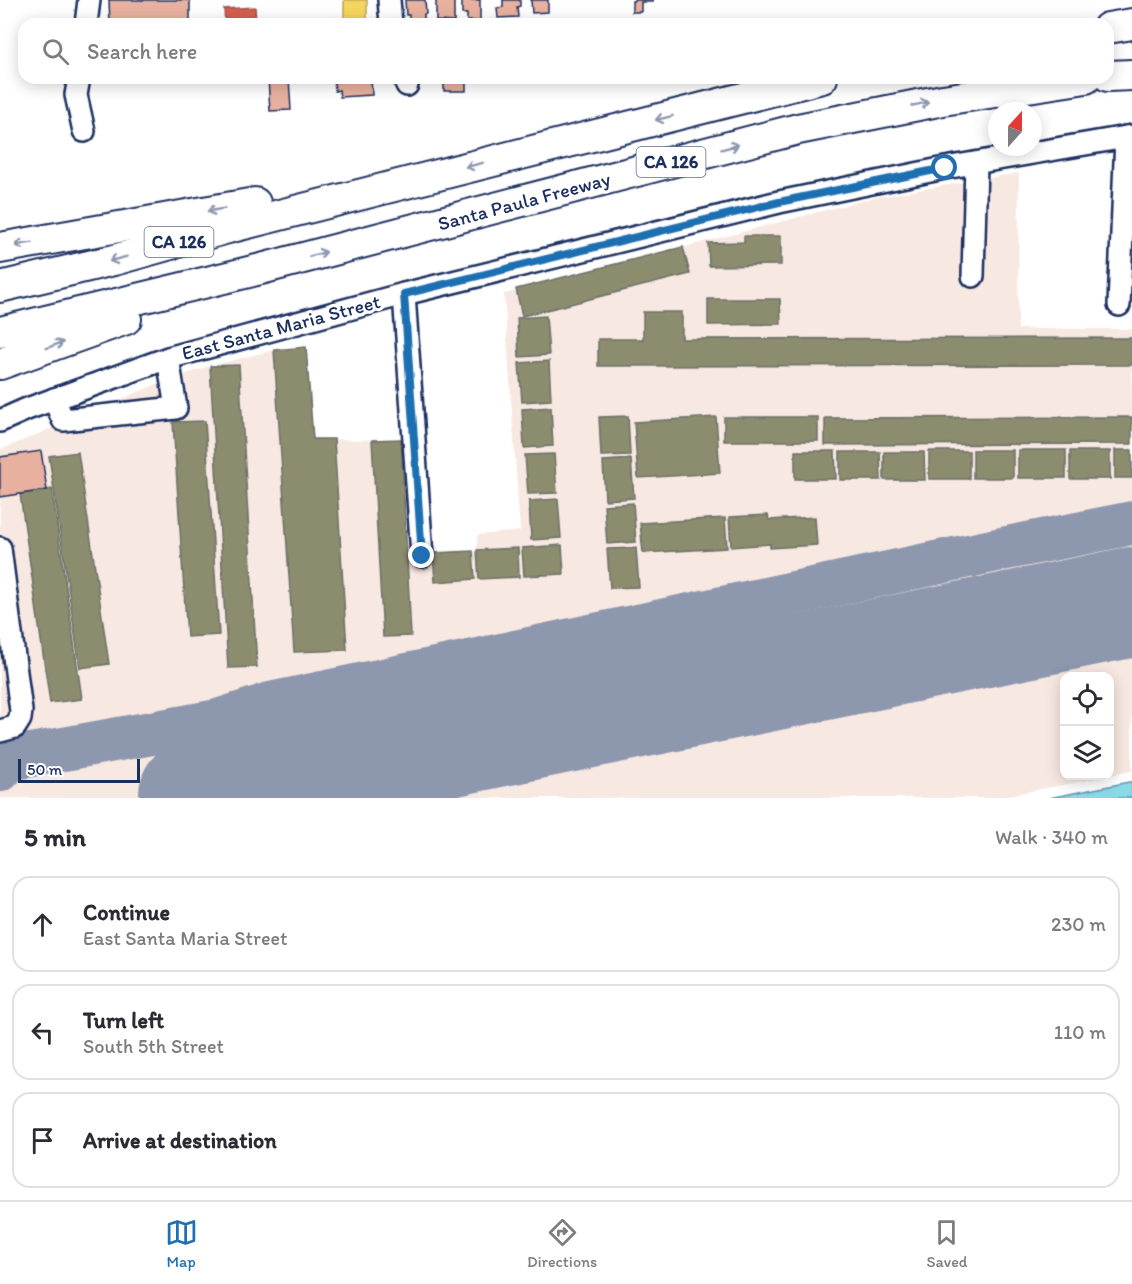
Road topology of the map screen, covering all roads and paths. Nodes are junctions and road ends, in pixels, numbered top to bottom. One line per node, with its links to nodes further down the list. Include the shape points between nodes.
1 (89, 0): 3 (street)
2 (389, 0): 4 (street)
3 (87, 18)
4 (390, 18)
5 (1132, 24): 6 (highway)
6 (1114, 27)
7 (1132, 75): 8 (highway)
8 (1114, 76)
9 (79, 84): 12 (street, via 76,95)
10 (798, 84): 15 (highway, CA 126, one-way to 15)
11 (1047, 84): 17 (highway, Santa Paula Freeway / CA 126, one-way to 11, via 798,129)
12 (84, 131)
13 (1129, 136): 14 (street, East Santa Maria Street); 21 (street)
14 (976, 163): 18 (street); 20 (street, East Santa Maria Street, via 779,202)
15 (357, 195): 16 (highway, one-way to 16, via 301,194); 19 (highway, CA 126, one-way to 19)
16 (0, 248)
17 (261, 269): 22 (highway, Santa Paula Freeway / CA 126); 24 (highway, one-way to 17)
18 (973, 276)
19 (0, 287)
20 (404, 294): 23 (street, East Santa Maria Street); 28 (street)
21 (1119, 305)
22 (0, 332)
23 (168, 358): 25 (street, East Santa Maria Street); 25 (street, via 176,408 63,420)
24 (0, 364)
25 (54, 399): 26 (street, East Santa Maria Street)
26 (0, 421)
27 (0, 548): 29 (street, via 21,711 15,727)
28 (422, 556)
29 (0, 731)

